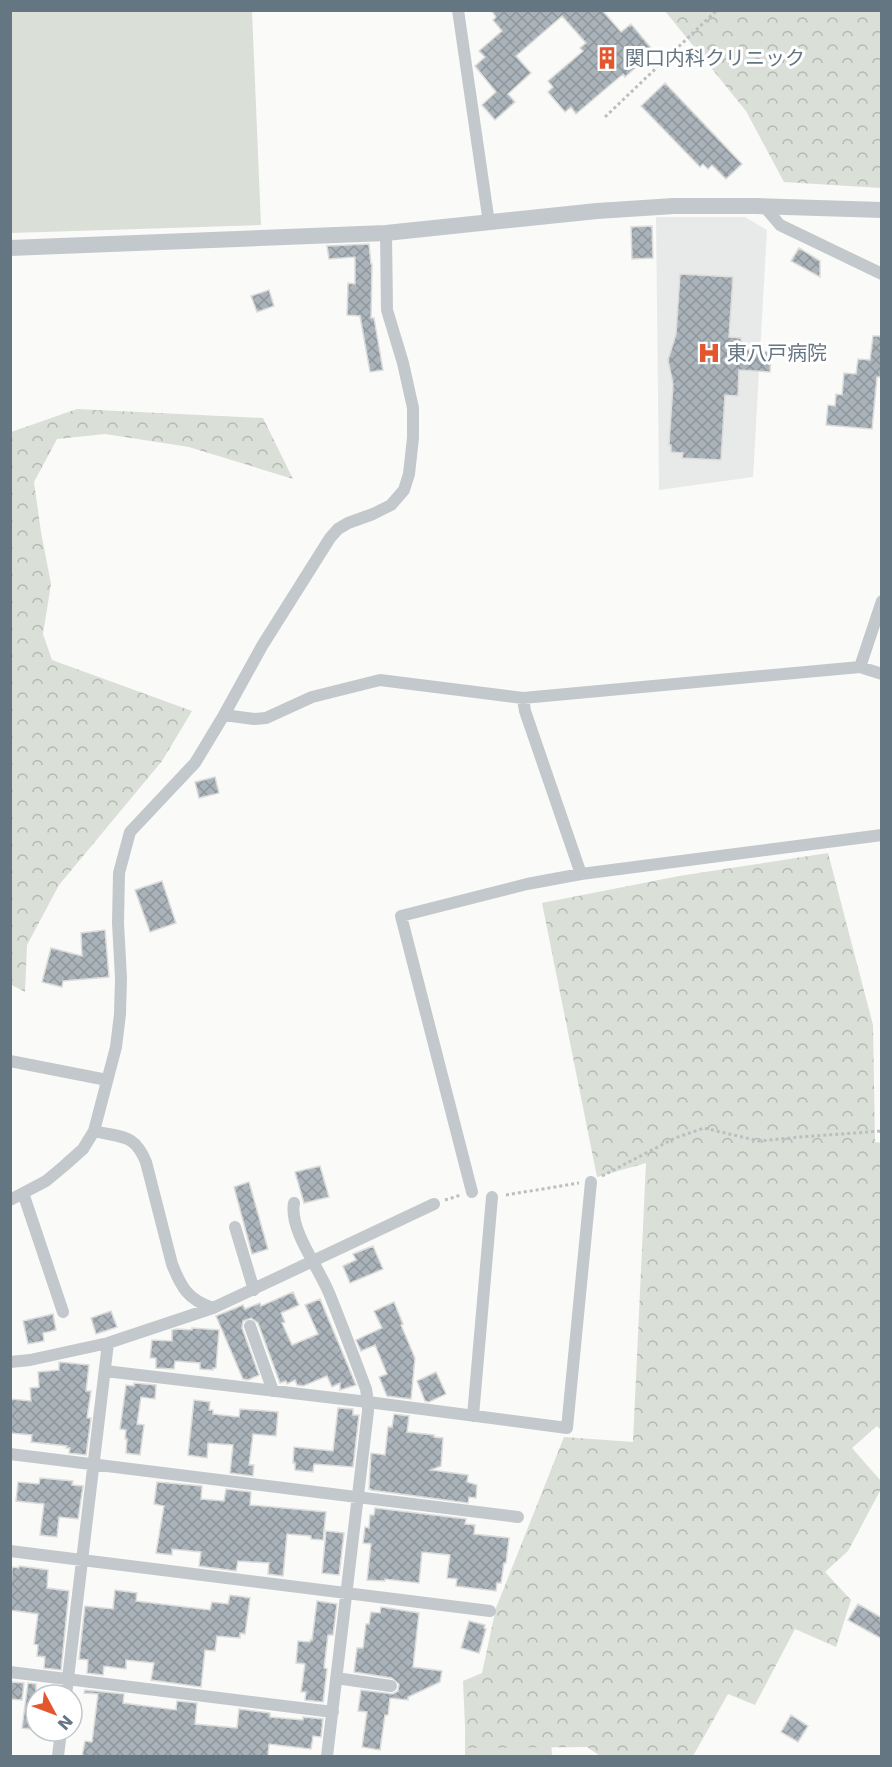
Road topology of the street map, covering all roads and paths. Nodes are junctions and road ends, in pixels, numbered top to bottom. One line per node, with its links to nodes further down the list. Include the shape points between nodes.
1 (458, 10): 6 (street)
2 (717, 10): 3 (path)
3 (605, 117)
4 (764, 206): 5 (street); 6 (street, via 674,206); 9 (street, via 780,225)
5 (882, 210)
6 (489, 223): 7 (street)
7 (386, 233): 8 (street); 14 (street, via 387,310 413,408 413,438 404,490 391,505 348,523 330,538)
8 (10, 248)
9 (882, 274)
10 (882, 601): 11 (street)
11 (860, 667): 12 (street); 13 (street)
12 (882, 674)
13 (523, 698): 14 (street, via 380,680 312,697 266,718); 16 (street)
14 (224, 715): 18 (street, via 195,763 130,832 119,873 120,1014)
15 (882, 835): 16 (street)
16 (581, 874): 22 (street, via 401,916)
17 (10, 1061): 18 (street)
18 (107, 1080): 19 (street)
19 (94, 1131): 23 (street, via 83,1149 64,1166); 31 (street, via 126,1137 141,1150 171,1264 192,1299)
20 (882, 1131): 21 (path, via 759,1141 704,1128 675,1138)
21 (591, 1182): 24 (path); 39 (street, via 567,1428)
22 (472, 1192): 27 (path)
23 (23, 1193): 25 (street); 32 (street)
24 (492, 1197): 39 (street)
25 (10, 1200)
26 (294, 1203): 29 (street, via 293,1216)
27 (434, 1204): 29 (street)
28 (235, 1227): 30 (street)
29 (311, 1262): 30 (street); 38 (street, via 328,1291)
30 (254, 1290): 31 (street)
31 (213, 1308): 34 (street)
32 (63, 1312)
33 (250, 1326): 37 (street)
34 (108, 1343): 35 (street); 36 (street)
35 (10, 1362)
36 (105, 1371): 37 (street); 41 (street)
37 (273, 1391): 38 (street)
38 (368, 1402): 39 (street); 42 (street)
39 (473, 1416)
40 (10, 1454): 41 (street)
41 (93, 1465): 42 (street); 45 (street)
42 (357, 1497): 43 (street); 46 (street)
43 (518, 1517)
44 (10, 1551): 45 (street)
45 (81, 1560): 46 (street); 50 (street)
46 (346, 1593): 47 (street); 49 (street)
47 (490, 1611)
48 (10, 1672): 50 (street)
49 (336, 1678): 52 (street); 53 (street)
50 (68, 1679): 51 (street); 53 (street)
51 (68, 1683)
52 (391, 1686)
53 (333, 1712): 54 (street)
54 (327, 1756)

